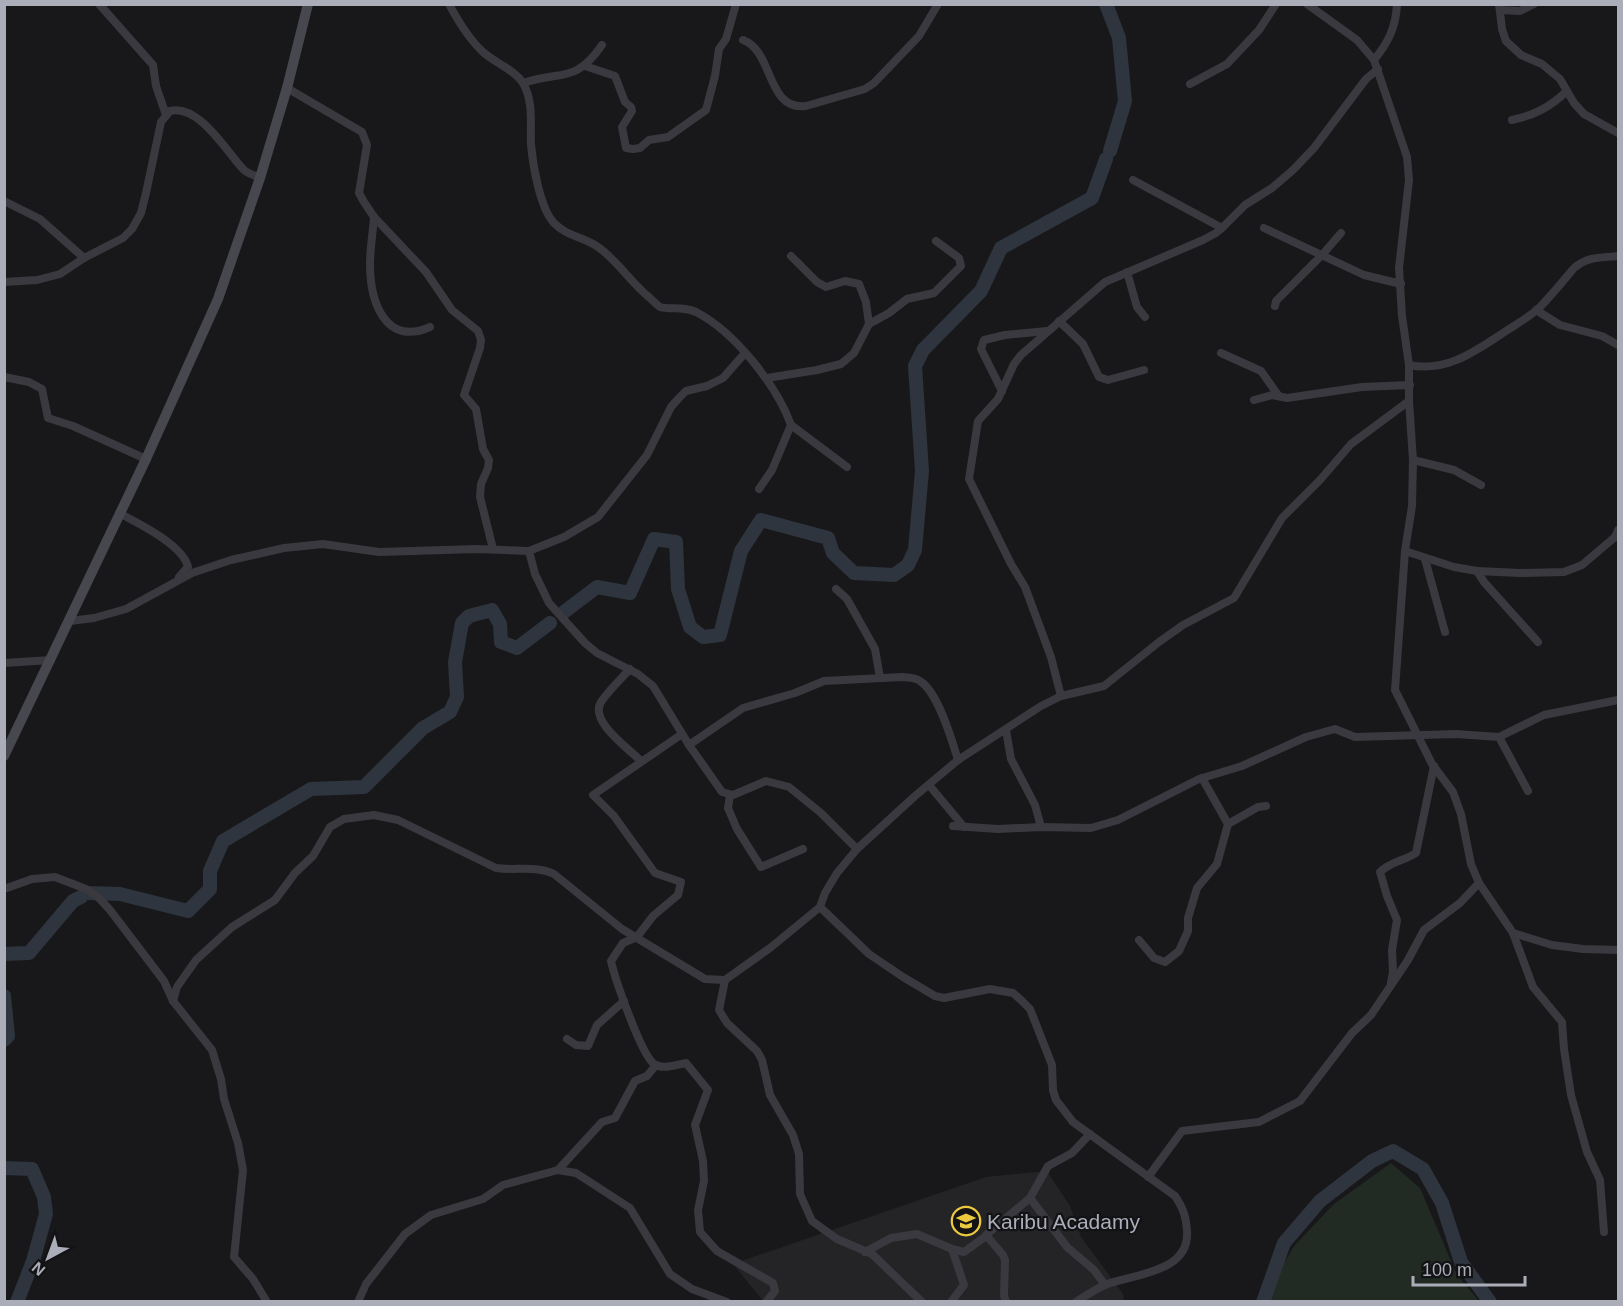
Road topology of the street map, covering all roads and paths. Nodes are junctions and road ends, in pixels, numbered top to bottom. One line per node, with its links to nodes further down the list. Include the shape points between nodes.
1 (99, 4): 20 (street, via 153,65)
2 (308, 4): 18 (main road)
3 (449, 4): 16 (street, via 483,53)
4 (736, 4): 14 (street, via 719,50 706,110 668,137 649,140 633,150 626,148 622,127 631,107 625,102 615,76)
5 (938, 4): 11 (street, via 919,36 874,83 806,106 796,107 786,101 771,81 761,54)
6 (1276, 4): 17 (street, via 1259,30 1227,64)
7 (1307, 4): 13 (street, via 1357,40)
8 (1397, 4): 13 (street, via 1392,32)
9 (1534, 4): 10 (street, via 1520,11)
10 (1499, 7): 19 (street, via 1506,41 1521,55 1542,64 1560,79)
11 (743, 40)
12 (602, 45): 14 (street)
13 (1374, 60): 15 (street)
14 (585, 66): 16 (street, via 572,74)
15 (1378, 69): 27 (street, via 1293,170 1245,205); 37 (street, via 1407,157 1409,180 1399,268)
16 (523, 83): 46 (street, via 530,104 535,175 554,223 598,247 660,307 696,312)
17 (1190, 84)
18 (287, 88): 23 (main road); 26 (street, via 365,137 368,145 359,193)
19 (1567, 91): 21 (street, via 1552,106); 22 (street, via 1584,114)
20 (166, 115): 23 (street, via 176,109 192,114 244,169); 34 (street, via 161,122 141,213 132,229 123,238)
21 (1512, 120)
22 (1618, 133)
23 (260, 178): 58 (main road, via 218,299)
24 (1133, 180): 27 (street)
25 (4, 201): 34 (street, via 40,219)
26 (374, 217): 43 (street, via 370,265 381,315 396,330 408,333); 65 (street, via 426,272 452,310 478,331 480,348 464,395 476,409 483,449 489,460 480,497)
27 (1222, 228): 35 (street)
28 (1264, 228): 31 (street)
29 (1341, 233): 31 (street)
30 (936, 241): 42 (street, via 959,258 961,266 934,292 907,299)
31 (1322, 255): 37 (street, via 1364,275); 38 (street)
32 (791, 256): 42 (street, via 826,287 845,281 859,284)
33 (1618, 256): 39 (street, via 1586,259)
34 (84, 258): 36 (street, via 60,274)
35 (1127, 272): 40 (street, via 1137,307); 41 (street, via 1105,282)
36 (4, 282)
37 (1401, 284): 48 (street)
38 (1275, 306)
39 (1536, 310): 45 (street, via 1560,325 1602,336); 48 (street, via 1456,361 1434,367)
40 (1145, 317)
41 (1059, 321): 44 (street); 49 (street, via 1083,345 1099,377 1108,380)
42 (869, 324): 51 (street, via 854,353 841,364)
43 (430, 327)
44 (1048, 330): 53 (street, via 1014,364); 53 (street, via 984,340 981,349)
45 (1618, 345)
46 (745, 353): 51 (street); 66 (street, via 723,378 707,387 686,391 679,398 647,455 598,517 564,537)
47 (1221, 353): 54 (street, via 1261,372)
48 (1409, 365): 52 (street)
49 (1144, 370)
50 (4, 377): 58 (street, via 42,389 48,418)
51 (767, 378): 57 (street)
52 (1410, 385): 54 (street, via 1362,387 1287,398); 56 (street)
53 (1002, 391): 79 (street, via 978,421 969,479 1025,587)
54 (1278, 395): 55 (street)
55 (1254, 400)
56 (1409, 401): 59 (street); 79 (street, via 1351,444 1282,518 1234,598 1177,629 1104,687)
57 (791, 425): 60 (street); 62 (street, via 772,470)
58 (146, 459): 63 (main road)
59 (1413, 460): 61 (street, via 1454,470); 67 (street)
60 (847, 467)
61 (1481, 485)
62 (759, 489)
63 (119, 513): 70 (street, via 170,545 187,562 186,571); 72 (main road)
64 (1618, 530): 69 (street, via 1582,565 1564,572)
65 (493, 549): 66 (street); 70 (street, via 379,552 308,545 231,560)
66 (528, 551): 77 (street, via 549,603 597,653)
67 (1405, 552): 68 (street); 83 (street, via 1395,690)
68 (1425, 559): 69 (street); 73 (street)
69 (1477, 571): 74 (street)
70 (171, 584): 72 (street, via 126,609)
71 (836, 589): 78 (street, via 847,599 875,649)
72 (70, 621): 75 (main road)
73 (1445, 632)
74 (1538, 642)
75 (51, 660): 76 (street); 86 (main road)
76 (4, 663)
77 (630, 669): 82 (street, via 653,686); 88 (street, via 598,712 602,723)
78 (880, 678): 85 (street, via 824,681 743,708); 87 (street, via 921,681 936,701)
79 (1061, 696): 81 (street)
80 (1618, 700): 84 (street, via 1544,716)
81 (1006, 730): 87 (street); 98 (street, via 1011,759 1035,805)
82 (682, 734): 85 (street); 88 (street)
83 (1417, 734): 84 (street); 89 (street); 90 (street, via 1355,737 1335,729)
84 (1499, 737): 92 (street)
85 (689, 745): 93 (street, via 722,792)
86 (4, 756)
87 (958, 760): 91 (street)
88 (641, 761): 105 (street, via 593,795 614,816 655,873 681,882 678,895 653,916)
89 (1434, 766): 101 (street, via 1453,792); 109 (street, via 1416,853 1389,863 1380,872 1397,920)
90 (1202, 778): 95 (street); 98 (street, via 1118,820 1091,828)
91 (929, 785): 97 (street); 100 (street)
92 (1528, 791)
93 (730, 795): 99 (street, via 728,808 737,829 761,867); 100 (street, via 766,781 789,787)
94 (1266, 807): 95 (street, via 1258,807)
95 (1228, 824): 106 (street, via 1217,864 1197,888 1188,931 1179,951 1166,962 1154,958)
96 (953, 826): 97 (street)
97 (964, 826): 98 (street, via 1014,830)
98 (1041, 827)
99 (803, 849)
100 (857, 849): 103 (street, via 837,873)
101 (1479, 883): 104 (street); 109 (street, via 1424,930)
102 (4, 889): 110 (street, via 32,879 55,877 99,898 164,981)
103 (820, 907): 108 (street); 114 (street, via 869,954 935,996 944,998 990,989 1013,993 1030,1009 1052,1065 1056,1100 1073,1122)
104 (1514, 933): 107 (street, via 1552,945); 118 (street, via 1533,987 1562,1022 1571,1095 1587,1152 1600,1180)
105 (637, 937): 108 (street, via 705,979); 110 (street, via 543,869 496,868 398,820 357,816 330,827 313,856 274,900 232,927 196,960 177,987); 111 (street, via 622,943 611,961)
106 (1139, 940)
107 (1618, 950)
108 (725, 980): 121 (street, via 719,1010 762,1060 770,1095 799,1154 800,1194 812,1221)
109 (1389, 990): 116 (street, via 1300,1101 1259,1122 1182,1131)
110 (173, 1001): 124 (street, via 215,1059 242,1158 234,1257)
111 (624, 1001): 112 (street, via 597,1025 588,1046); 113 (street, via 643,1049)
112 (567, 1039)
113 (656, 1065): 115 (street, via 647,1076 635,1081 615,1118 602,1122); 127 (street, via 686,1063 708,1090 694,1125 703,1161 700,1232 717,1251 773,1283 775,1291)
114 (1090, 1134): 116 (street); 117 (street, via 1072,1153 1048,1166)
115 (558, 1170): 125 (street, via 503,1185 483,1199 431,1215 405,1234 366,1284); 126 (street, via 576,1173 630,1208 670,1274 692,1289)
116 (1148, 1177): 122 (street, via 1175,1196 1182,1206 1186,1214 1185,1248 1157,1270)
117 (1030, 1198): 119 (street); 122 (street, via 1067,1247)
118 (1604, 1232)
119 (986, 1236): 120 (street, via 964,1252); 130 (street, via 1005,1260)
120 (952, 1249): 121 (street, via 918,1234 891,1238); 129 (street, via 964,1285)
121 (865, 1252): 128 (street, via 872,1254)
122 (1105, 1285): 123 (street)
123 (1089, 1299): 131 (street)
124 (267, 1302)
125 (358, 1302)
126 (727, 1302)
127 (766, 1302)
128 (922, 1302)
129 (951, 1302)
130 (1006, 1302)
131 (1076, 1302)

